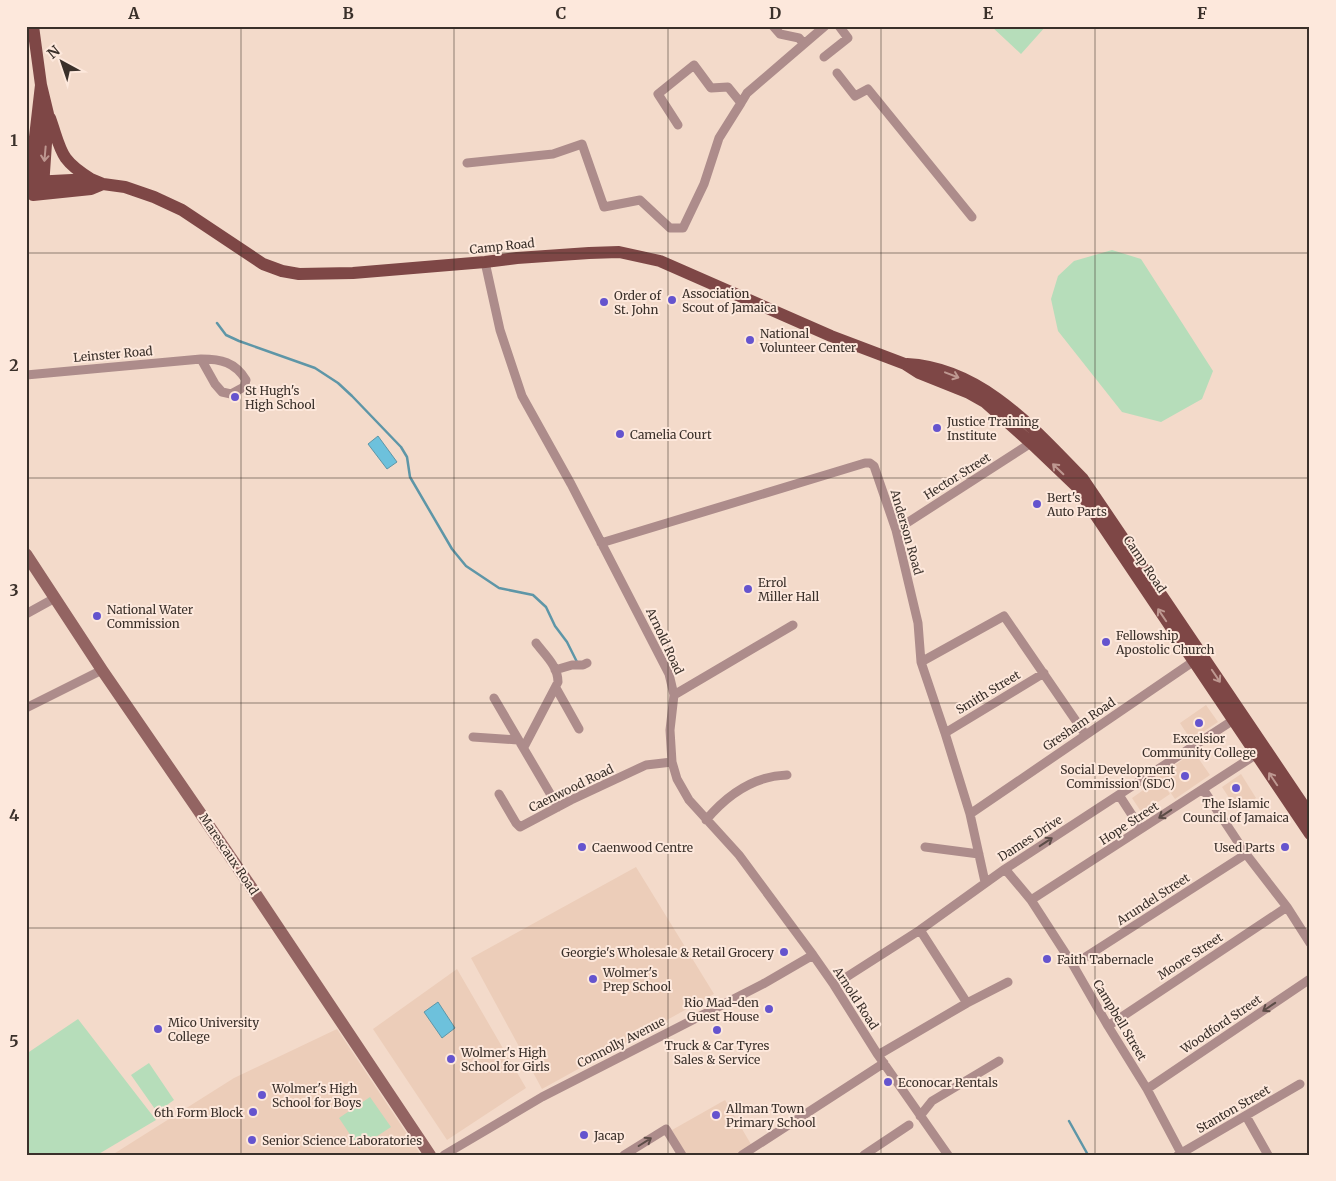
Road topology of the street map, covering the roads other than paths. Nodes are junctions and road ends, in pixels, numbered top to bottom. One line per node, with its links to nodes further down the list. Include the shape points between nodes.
1 (33, 26): 8 (main road)
2 (773, 26): 5 (street, via 780,34 799,38)
3 (825, 26): 5 (street)
4 (839, 26): 6 (street, via 848,38)
5 (804, 44): 9 (street, via 747,93)
6 (824, 57)
7 (837, 74): 18 (street, via 855,96 868,88)
8 (41, 85): 10 (main road); 12 (main road)
9 (741, 103): 11 (street, via 728,87 711,88 694,65 658,94); 14 (street, via 719,138 704,184 683,228 670,228 640,200 604,207 582,144 553,154)
10 (48, 114): 15 (main road, via 64,157 72,166); 16 (main road, one-way to 16)
11 (678, 126)
12 (35, 137): 13 (main road); 16 (main road)
13 (26, 155)
14 (467, 163)
15 (97, 181): 16 (main road, Camp Road); 17 (main road, Camp Road, via 90,189); 19 (main road, Camp Road, via 125,187 182,210 263,264 282,272 312,275 353,273)
16 (34, 182): 17 (main road)
17 (34, 196)
18 (972, 217)
19 (485, 262): 21 (main road, Camp Road, via 619,252 660,261 831,336); 25 (street, Arnold Road, via 500,330 522,396)
20 (202, 359): 20 (street, Leinster Road, via 218,359 234,365 246,380 244,387 231,394 222,392); 22 (street, Leinster Road)
21 (904, 364): 23 (main road, Camp Road, via 985,402); 27 (main road, Camp Road, one-way to 27, via 922,365 971,382 1001,401 1042,437 1083,479)
22 (26, 375)
23 (1031, 443): 24 (street, Hector Street); 27 (main road, Camp Road, one-way to 23, via 1076,486)
24 (896, 530): 25 (street, Anderson Road, via 876,468 868,463); 33 (street, Anderson Road, via 918,623)
25 (601, 543): 39 (street, Arnold Road, via 669,674)
26 (26, 554): 28 (main road, Marescaux Road)
27 (1148, 585): 32 (main road, Camp Road)
28 (55, 598): 29 (street); 35 (main road, Marescaux Road)
29 (26, 614)
30 (793, 625): 39 (street)
31 (536, 643): 36 (street)
32 (1198, 658): 42 (main road, Camp Road); 45 (street, Gresham Road)
33 (921, 662): 37 (street, via 1004,616); 44 (street, Anderson Road)
34 (586, 663): 36 (street)
35 (102, 670): 41 (street); 85 (main road, Marescaux Road)
36 (555, 670): 38 (street, via 558,675)
37 (1044, 673): 44 (street, Smith Street); 45 (street)
38 (556, 688): 43 (street); 47 (street)
39 (674, 695): 49 (street, Arnold Road, via 670,730)
40 (494, 698): 47 (street)
41 (26, 708)
42 (1237, 717): 48 (main road, Camp Road); 53 (street, Dames Drive)
43 (579, 729)
44 (945, 733): 55 (street, Anderson Road)
45 (1085, 734): 55 (street, Gresham Road)
46 (473, 737): 47 (street)
47 (521, 743): 54 (street)
48 (1260, 752): 51 (street, Hope Street); 56 (main road, Camp Road); 59 (main road, Camp Road, one-way to 48)
49 (672, 762): 54 (street, Caenwood Road, via 646,765); 57 (street, Arnold Road, via 689,800)
50 (787, 775): 57 (street, via 772,775 733,793)
51 (1203, 789): 58 (street, Hope Street, one-way to 58); 62 (street)
52 (499, 794): 54 (street, Caenwood Road, via 520,827)
53 (1119, 795): 58 (street); 63 (street, Dames Drive, one-way to 53)
54 (558, 807)
55 (970, 814): 61 (street, Anderson Road)
56 (1310, 815)
57 (706, 820): 69 (street, Arnold Road, via 739,855)
58 (1141, 829): 65 (street, Hope Street)
59 (1310, 834)
60 (925, 847): 61 (street)
61 (979, 854): 64 (street, Anderson Road)
62 (1246, 854): 66 (street); 70 (street, Arundel Street)
63 (1005, 869): 64 (street, Dames Drive); 65 (street)
64 (986, 882): 67 (street, Dames Drive)
65 (1031, 900): 70 (street, Campbell Street)
66 (1287, 907): 68 (street); 75 (street, Moore Street)
67 (920, 930): 73 (street, Dames Drive); 74 (street)
68 (1310, 943)
69 (813, 955): 73 (street, Arnold Road); 86 (street, Connolly Avenue, via 542,1097)
70 (1073, 965): 75 (street, Campbell Street)
71 (1310, 979): 80 (street, Woodford Street, one-way to 80)
72 (1008, 982): 74 (street)
73 (834, 985): 76 (street, Arnold Road)
74 (967, 1003): 76 (street)
75 (1108, 1026): 80 (street, Campbell Street)
76 (878, 1055): 78 (street, Arnold Road)
77 (999, 1061): 81 (street, via 932,1101)
78 (884, 1063): 81 (street, Arnold Road); 89 (street)
79 (1300, 1084): 82 (street, Stanton Street)
80 (1147, 1089): 84 (street, Campbell Street)
81 (920, 1116): 91 (street, Arnold Road)
82 (1246, 1116): 84 (street, Stanton Street); 92 (street)
83 (909, 1124): 90 (street)
84 (1180, 1154)
85 (430, 1155)
86 (444, 1155)
87 (624, 1155): 88 (street, one-way to 88, via 666,1129)
88 (682, 1155)
89 (742, 1155)
90 (864, 1155)
91 (948, 1155)
92 (1268, 1155)

